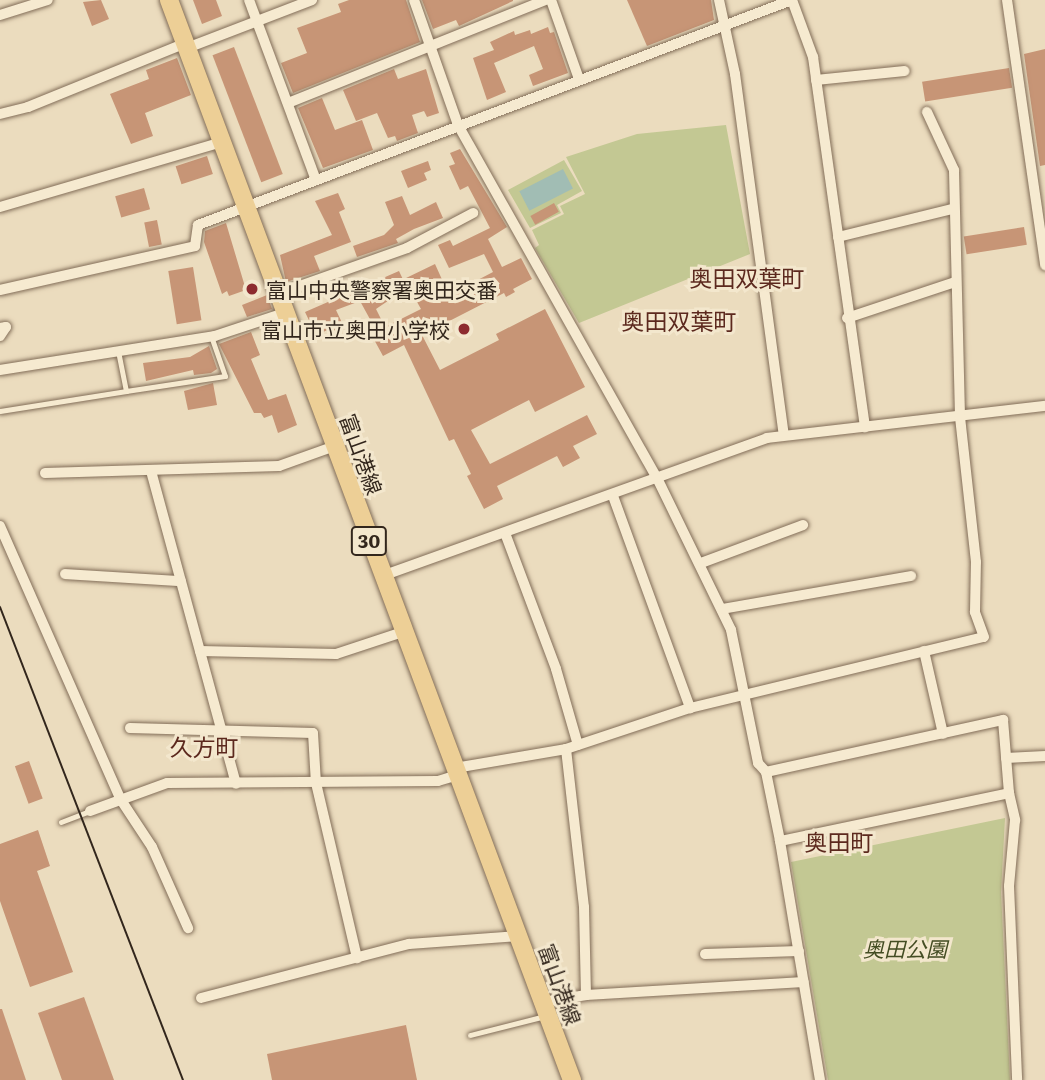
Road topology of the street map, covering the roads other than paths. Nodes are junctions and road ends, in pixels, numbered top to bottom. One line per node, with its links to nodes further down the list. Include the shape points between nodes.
1 (48, 0): 10 (street)
2 (169, 0): 13 (main road, 富山港線 / 30)
3 (249, 0): 11 (street)
4 (312, 0): 11 (street)
5 (414, 0): 14 (street)
6 (549, 0): 14 (street); 16 (street)
7 (719, 0): 12 (street)
8 (792, 0): 12 (street); 17 (street, via 813,57)
9 (1007, 0): 29 (street)
10 (0, 15)
11 (257, 21): 13 (street); 18 (street)
12 (727, 22): 16 (street); 45 (street)
13 (187, 46): 20 (street); 22 (main road, 富山港線 / 30)
14 (430, 46): 18 (street); 21 (street)
15 (905, 71): 17 (street)
16 (579, 79): 21 (street)
17 (816, 80): 28 (street)
18 (288, 103): 23 (street)
19 (926, 111): 26 (street, via 954,170)
20 (0, 114)
21 (458, 125): 23 (street); 49 (street)
22 (225, 141): 24 (main road, 富山港線 / 30); 25 (street)
23 (316, 180): 24 (street)
24 (248, 206): 31 (street, via 198,225 195,246); 32 (main road, 富山港線 / 30)
25 (0, 207)
26 (952, 209): 28 (street); 30 (street)
27 (473, 213): 32 (street, via 407,248)
28 (838, 237): 34 (street)
29 (1045, 265)
30 (955, 282): 34 (street); 43 (street)
31 (0, 290)
32 (280, 293): 33 (main road, 富山港線 / 30)
33 (286, 312): 37 (street); 46 (main road, 富山港線 / 30)
34 (848, 318): 44 (street)
35 (0, 328): 36 (street, via 6,327)
36 (0, 336)
37 (211, 336): 38 (street); 40 (lane, via 225,376)
38 (118, 351): 39 (street); 40 (lane)
39 (0, 370)
40 (126, 391): 42 (lane)
41 (1045, 406): 43 (street)
42 (0, 411)
43 (960, 416): 44 (street); 62 (street, via 976,562 975,612 984,637)
44 (864, 427): 45 (street)
45 (784, 435): 49 (street)
46 (335, 446): 47 (street, via 279,466); 56 (main road, 富山港線 / 30)
47 (151, 471): 48 (street); 58 (street)
48 (46, 473)
49 (658, 480): 50 (street); 54 (street)
50 (613, 496): 53 (street); 64 (street)
51 (803, 525): 54 (street)
52 (0, 526): 77 (street)
53 (505, 533): 56 (street); 68 (street, via 556,669)
54 (701, 563): 59 (street)
55 (65, 574): 58 (street)
56 (382, 576): 60 (main road, 富山港線 / 30)
57 (911, 576): 59 (street)
58 (181, 581): 61 (street)
59 (722, 609): 63 (street, via 731,630)
60 (403, 632): 61 (street, via 336,654); 72 (main road, 富山港線 / 30)
61 (200, 651): 66 (street)
62 (924, 651): 63 (street); 67 (street)
63 (744, 695): 64 (street); 73 (street, via 758,763)
64 (690, 708): 68 (street)
65 (130, 728): 66 (street)
66 (221, 729): 74 (street); 75 (street, via 313,733)
67 (943, 734): 71 (street, via 1003,720); 73 (street)
68 (578, 745): 69 (street)
69 (566, 749): 72 (street); 87 (street, via 584,907)
70 (1045, 756): 71 (street)
71 (1006, 758): 76 (street)
72 (457, 772): 75 (street, via 439,781); 82 (main road, 富山港線 / 30)
73 (766, 772): 80 (street)
74 (236, 783): 75 (street); 77 (street, via 167,783)
75 (316, 783): 85 (street)
76 (1009, 793): 80 (street); 93 (street, via 1015,820 1009,886)
77 (121, 800): 78 (street); 81 (street, via 152,846)
78 (90, 811): 79 (lane)
79 (61, 822)
80 (780, 841): 83 (street)
81 (188, 928)
82 (519, 936): 85 (street, via 409,944); 89 (main road, 富山港線 / 30)
83 (799, 951): 84 (street); 86 (street)
84 (705, 954)
85 (357, 958): 88 (street)
86 (804, 982): 87 (street); 92 (street)
87 (586, 995): 89 (street)
88 (201, 998)
89 (546, 1009): 90 (lane); 91 (main road, 富山港線 / 30)
90 (470, 1035)
91 (572, 1080)
92 (820, 1080)
93 (1017, 1080)

